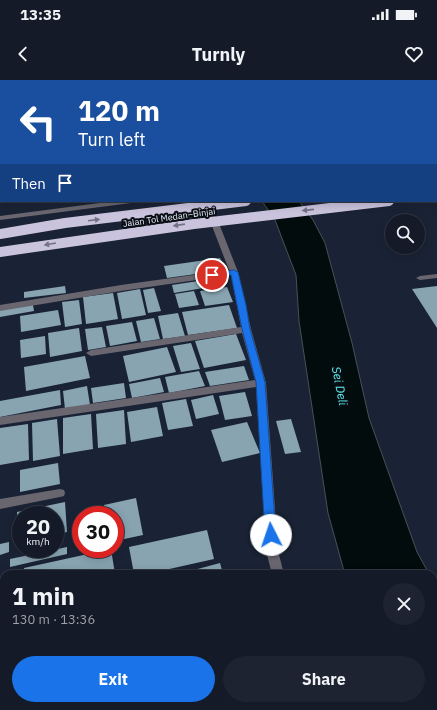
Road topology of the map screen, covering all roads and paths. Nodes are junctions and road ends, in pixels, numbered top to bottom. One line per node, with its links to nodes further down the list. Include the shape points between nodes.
1 (123, 202): 5 (street)
2 (203, 202): 8 (street, via 216,226)
3 (238, 202): 6 (highway, Jalan Tol Medan–Binjai, one-way to 3, bridge, via 65,223)
4 (380, 202): 7 (highway, Jalan Tol Medan–Binjai, one-way to 7, bridge, via 234,218)
5 (0, 218)
6 (0, 234)
7 (0, 252)
8 (234, 272): 11 (street); 12 (street)
9 (437, 276): 10 (lane)
10 (420, 278)
11 (0, 308)
12 (246, 329): 13 (street); 14 (street)
13 (91, 353)
14 (261, 382): 15 (street); 18 (street, via 272,551)
15 (0, 421)
16 (60, 493): 17 (lane)
17 (0, 504)
18 (277, 570)

